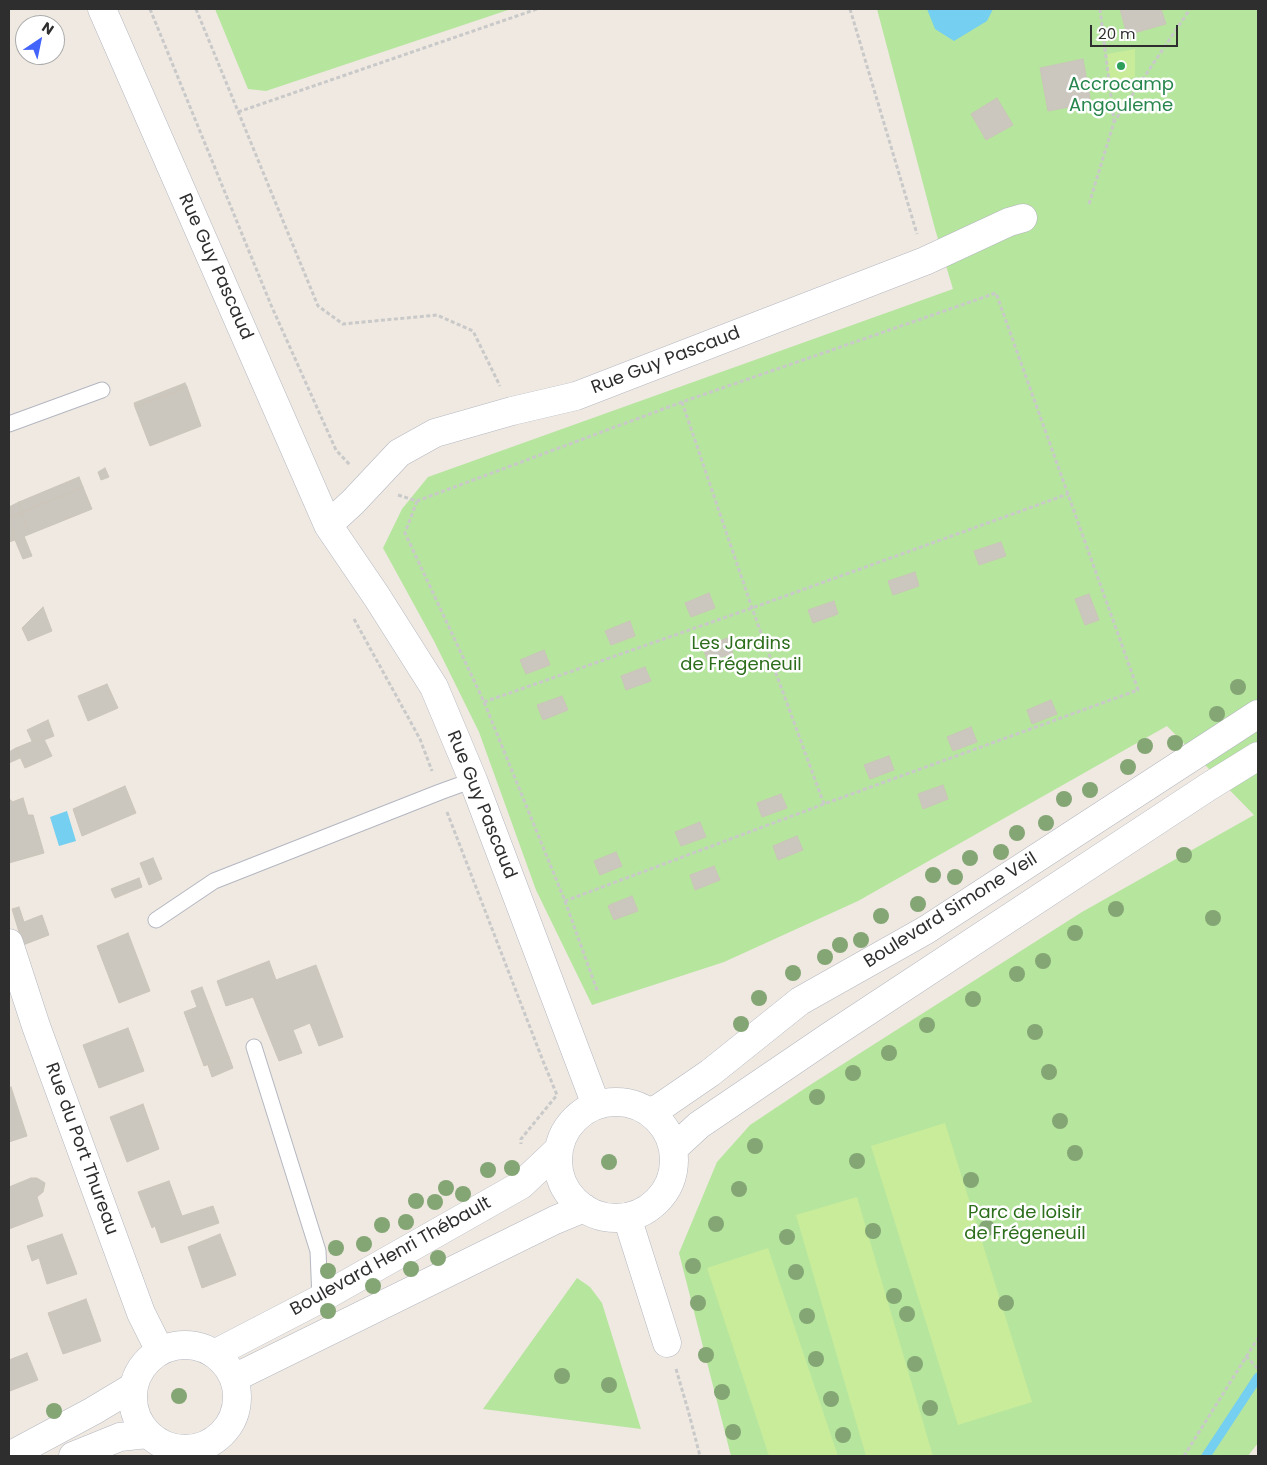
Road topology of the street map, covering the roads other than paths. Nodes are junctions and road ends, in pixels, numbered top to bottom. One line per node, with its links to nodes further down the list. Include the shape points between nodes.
1 (102, 9): 5 (main road, Rue Guy Pascaud)
2 (1024, 218): 5 (main road, Rue Guy Pascaud, via 925,261 576,396 435,433 399,453)
3 (102, 390): 4 (lane)
4 (9, 424)
5 (328, 525): 8 (main road, Rue Guy Pascaud, via 434,687)
6 (1258, 714): 13 (main road, Boulevard Simone Veil, via 926,930 800,1001 703,1078)
7 (1258, 756): 15 (main road, Boulevard Simone Veil, via 773,1075 699,1125)
8 (473, 780): 9 (lane, via 214,881); 12 (main road, Rue Guy Pascaud)
9 (156, 920)
10 (9, 943): 20 (main road, Rue du Port Thureau, via 141,1314)
11 (254, 1047): 18 (lane, via 318,1251)
12 (596, 1105): 13 (main road, via 632,1104); 14 (main road, via 579,1115 566,1130)
13 (649, 1112): 15 (main road, via 660,1122)
14 (558, 1148): 16 (main road, via 562,1182 571,1197); 18 (main road, Boulevard Henri Thébault, via 520,1185)
15 (673, 1149): 17 (main road, via 674,1167 669,1185 644,1211)
16 (584, 1208): 17 (main road, via 597,1215); 22 (main road, Boulevard Henri Thébault)
17 (627, 1217): 19 (main road)
18 (320, 1298): 21 (main road, Boulevard Henri Thébault)
19 (667, 1342)
20 (160, 1351): 21 (main road, via 188,1345); 23 (main road, via 148,1360)
21 (214, 1354): 22 (main road)
22 (234, 1378): 25 (main road, via 236,1408 231,1422 222,1435)
23 (133, 1387): 24 (main road, via 133,1404); 26 (main road)
24 (147, 1434): 25 (main road, via 162,1444); 27 (main road, via 120,1437)
25 (197, 1452)
26 (9, 1456)
27 (73, 1456)

